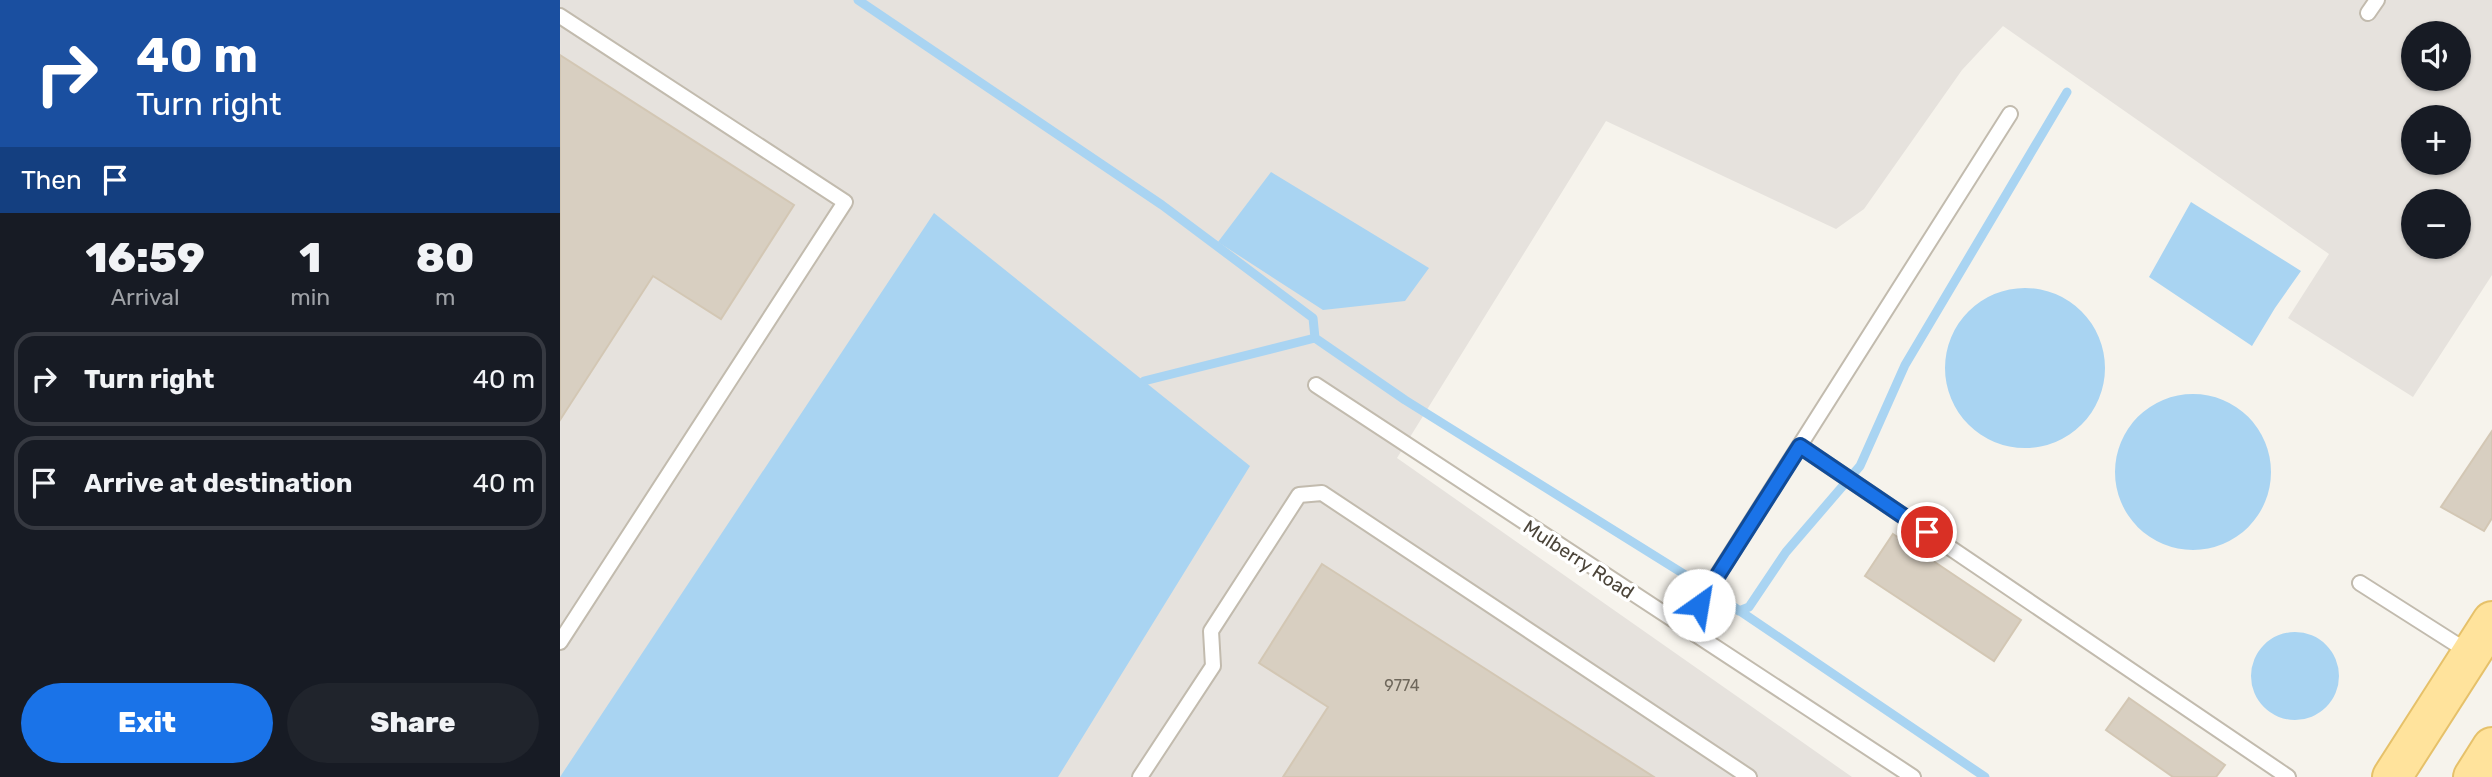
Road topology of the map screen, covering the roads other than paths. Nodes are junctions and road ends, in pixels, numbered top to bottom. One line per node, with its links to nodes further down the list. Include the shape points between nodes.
1 (2377, 0): 2 (lane)
2 (2368, 13)
3 (560, 16): 10 (lane, via 845,202)
4 (2010, 114): 6 (lane)
5 (1316, 386): 9 (lane, Mulberry Road)
6 (1800, 446): 9 (lane); 16 (lane)
7 (2360, 583): 11 (lane)
8 (2492, 621): 11 (main road)
9 (1684, 628): 15 (lane, Mulberry Road)
10 (560, 642)
11 (2471, 654): 17 (main road)
12 (2492, 747): 18 (main road)
13 (1140, 777): 14 (lane, via 1213,666 1211,631 1299,495 1322,493)
14 (1749, 777)
15 (1913, 777)
16 (2288, 777)
17 (2392, 777)
18 (2473, 777)

